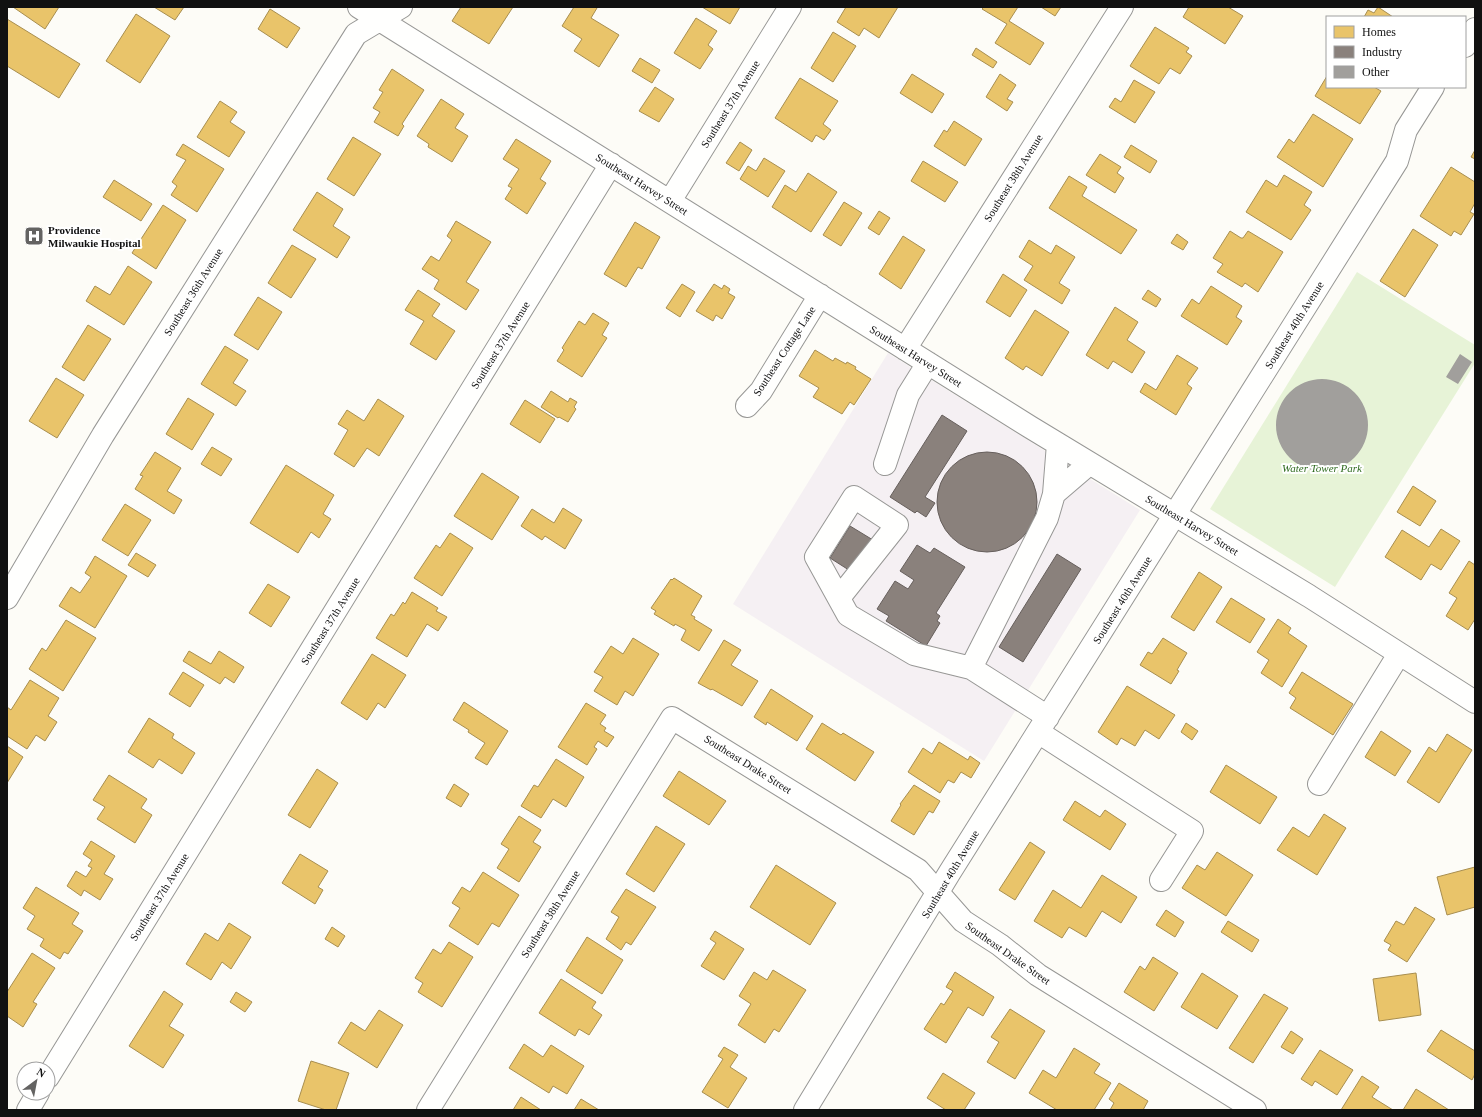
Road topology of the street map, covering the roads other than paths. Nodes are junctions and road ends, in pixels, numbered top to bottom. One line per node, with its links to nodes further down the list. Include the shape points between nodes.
1 (359, 7): 5 (street, Southeast Harvey Street)
2 (401, 7): 5 (street, Southeast 36th Avenue)
3 (790, 7): 10 (street, Southeast 37th Avenue)
4 (1122, 7): 12 (street, Southeast 38th Avenue)
5 (380, 20): 9 (street, Southeast Harvey Street); 20 (street, Southeast 36th Avenue, via 356,34 103,435)
6 (1475, 29): 7 (street)
7 (1466, 44)
8 (1432, 88): 19 (street, Southeast 40th Avenue, via 1406,130 1397,161)
9 (611, 164): 10 (street, Southeast Harvey Street); 30 (street, Southeast 37th Avenue)
10 (670, 202): 11 (street, Southeast Harvey Street)
11 (820, 295): 12 (street, Southeast Harvey Street); 14 (street, Southeast Cottage Lane, via 761,391)
12 (905, 349): 13 (street, Southeast Harvey Street)
13 (928, 363): 15 (street, Southeast Harvey Street); 16 (street, via 908,394)
14 (747, 406)
15 (1058, 444): 17 (street, Southeast Harvey Street); 18 (street)
16 (885, 464)
17 (1089, 464): 18 (street); 19 (street, Southeast Harvey Street)
18 (1054, 494): 23 (street, via 1047,518)
19 (1175, 515): 22 (street, Southeast Harvey Street, via 1309,596); 26 (street, Southeast 40th Avenue)
20 (7, 598)
21 (839, 598): 23 (street, via 848,615 914,654)
22 (1398, 654): 24 (street, Southeast Harvey Street); 27 (street)
23 (970, 668): 26 (street)
24 (1475, 702)
25 (672, 718): 29 (street, Southeast Drake Street, via 918,870); 33 (street, Southeast 38th Avenue)
26 (1043, 725): 28 (street, via 1192,831); 29 (street, Southeast 40th Avenue)
27 (1319, 784)
28 (1161, 880)
29 (938, 893): 34 (street, Southeast 40th Avenue); 35 (street, Southeast Drake Street, via 964,922 1000,945 1038,975)
30 (56, 1064)
31 (33, 1101): 32 (street)
32 (28, 1110)
33 (428, 1110)
34 (805, 1110)
35 (1255, 1110)

